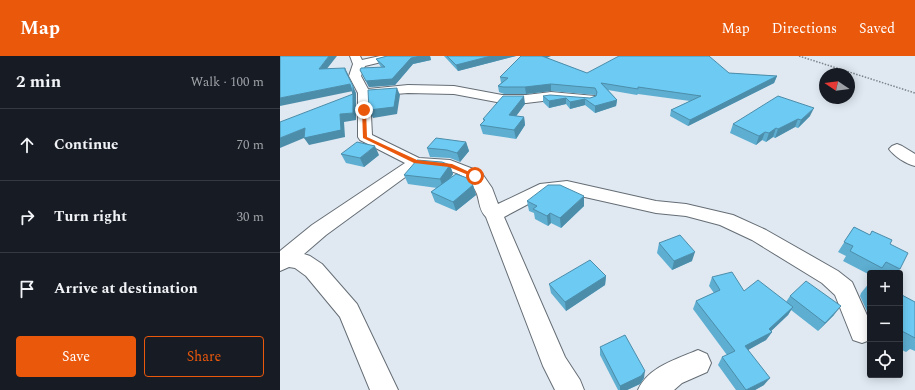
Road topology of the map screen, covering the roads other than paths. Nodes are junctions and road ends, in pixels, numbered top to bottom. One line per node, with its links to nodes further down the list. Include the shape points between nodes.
1 (394, 56): 2 (street)
2 (357, 60): 3 (street, via 359,67 355,76)
3 (364, 93): 4 (street, via 454,90 502,99 551,96); 6 (street, via 365,137)
4 (590, 99)
5 (896, 149): 7 (street)
6 (416, 162): 8 (street, via 450,165 475,176 489,202 489,209); 9 (street, via 319,230)
7 (915, 162)
8 (494, 214): 10 (street, via 546,188 567,187 638,204 686,210 726,220 758,235 830,277 844,289); 13 (street, via 556,366)
9 (283, 261): 12 (street, via 303,262 314,270 349,311)
10 (862, 332)
11 (698, 363): 14 (street, via 673,374)
12 (384, 390)
13 (570, 390)
14 (652, 390)

